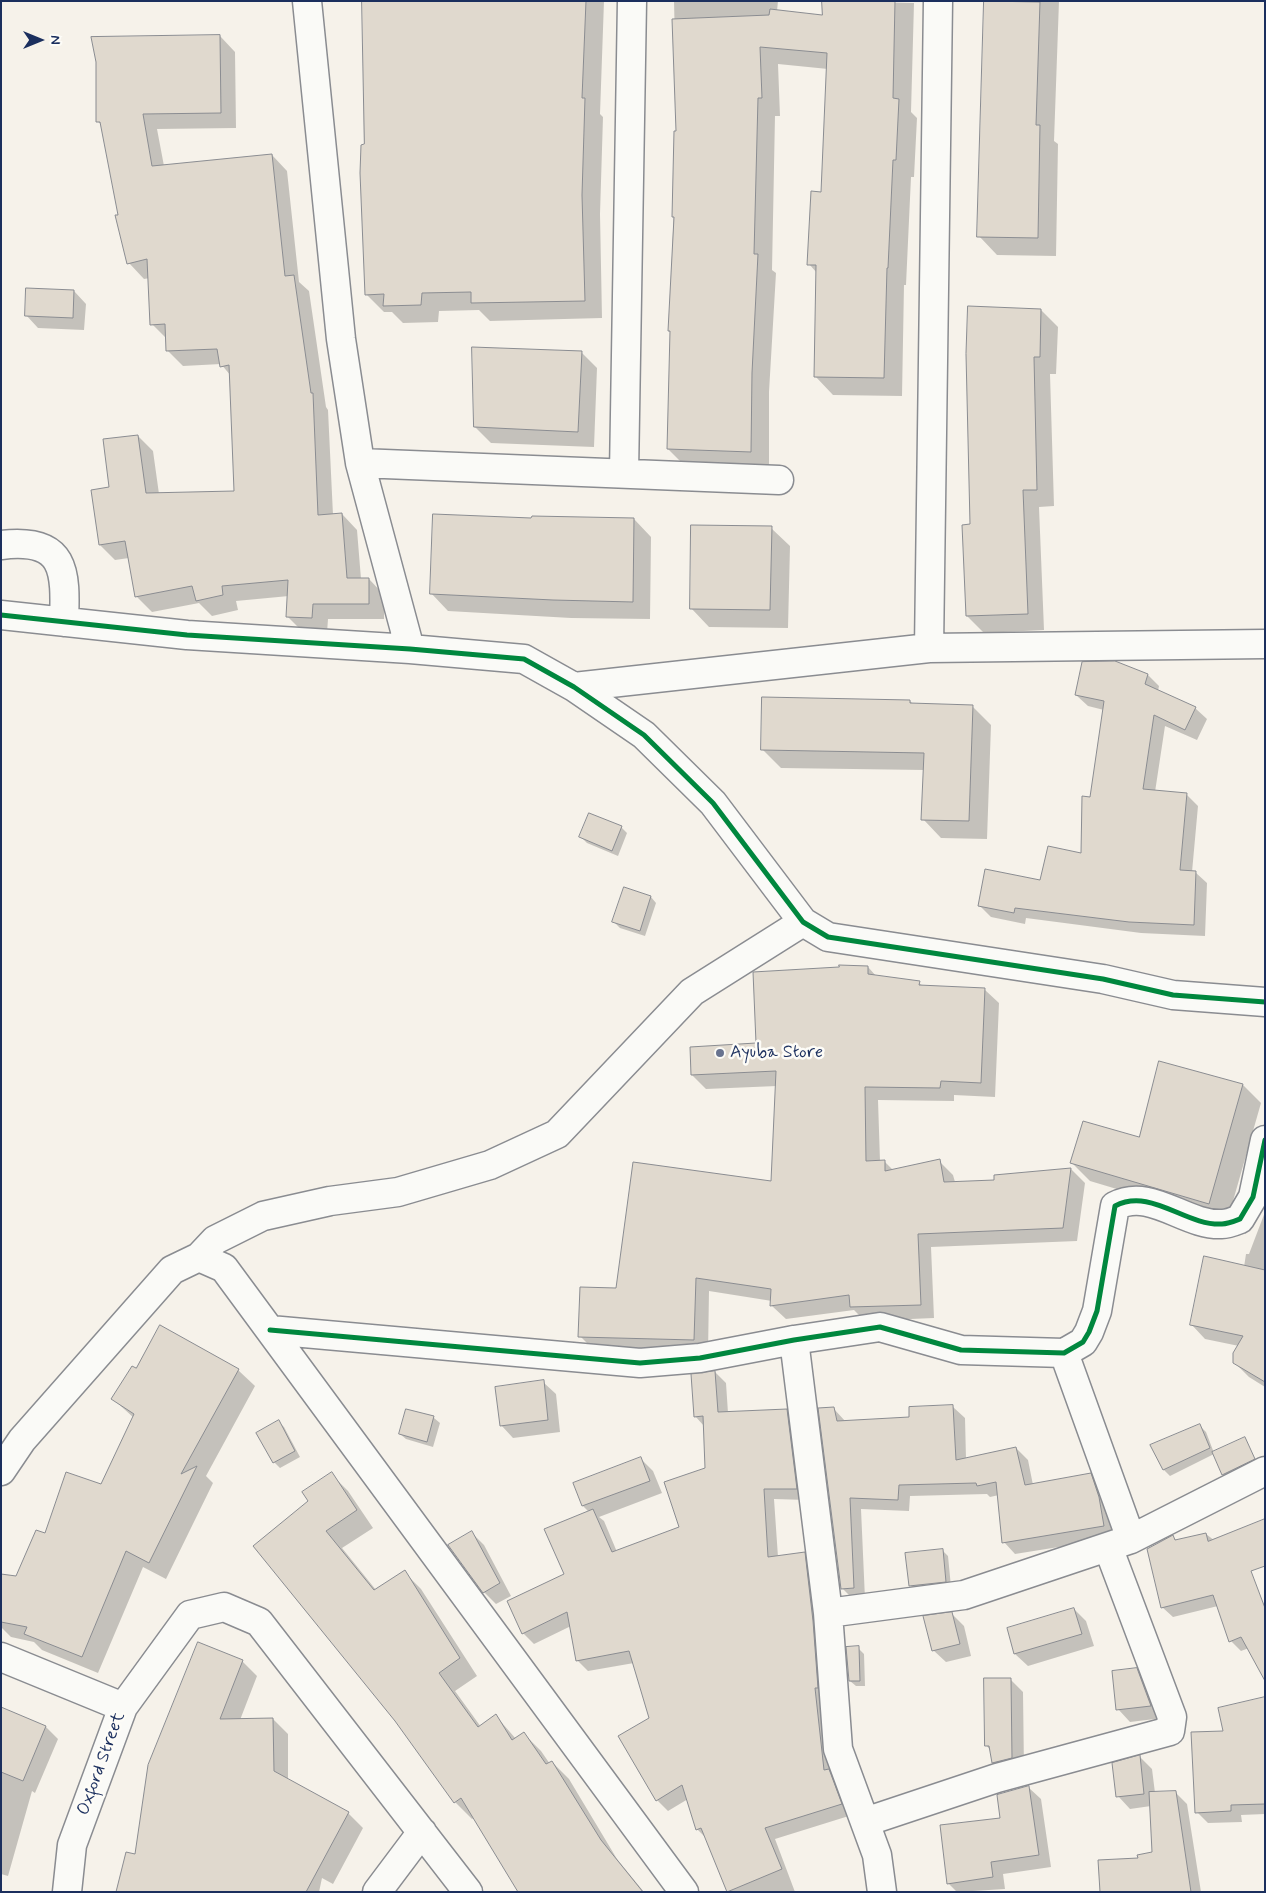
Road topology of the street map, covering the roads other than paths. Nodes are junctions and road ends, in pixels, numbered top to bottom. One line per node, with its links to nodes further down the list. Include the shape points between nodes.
1 (307, 1): 4 (street, via 341,339)
2 (632, 1): 5 (street)
3 (938, 1): 11 (street)
4 (360, 463): 5 (street); 12 (street)
5 (624, 473): 6 (street)
6 (779, 480)
7 (1, 545): 9 (street, via 33,545 50,552 61,564 65,582)
8 (1, 615): 9 (street)
9 (64, 622): 12 (street, via 187,635)
10 (1265, 644): 11 (street)
11 (929, 648): 13 (street)
12 (410, 649): 13 (street, via 524,659)
13 (574, 687): 14 (street, via 644,734 713,803)
14 (803, 922): 15 (street, via 828,937 1103,979 1173,995); 17 (street, via 692,992 557,1134 490,1165 398,1192 330,1201 263,1216 215,1240)
15 (1265, 1002)
16 (1265, 1140): 20 (street, via 1253,1197 1240,1219 1222,1225 1206,1222 1138,1199 1115,1206 1097,1311 1083,1342)
17 (199, 1257): 18 (street, via 224,1268); 21 (street, via 172,1270 22,1440)
18 (270, 1330): 19 (street, via 640,1363 700,1358); 32 (street)
19 (794, 1340): 20 (street, via 880,1327 961,1350); 24 (street)
20 (1064, 1353): 23 (street)
21 (1, 1471)
22 (1265, 1471): 23 (street)
23 (1119, 1543): 24 (street, via 964,1595); 27 (street, via 1172,1717 1170,1731 997,1778)
24 (828, 1613): 27 (street, via 838,1749)
25 (1, 1657): 26 (street)
26 (123, 1707): 28 (street, Oxford Street, via 190,1614 224,1607 258,1622); 29 (street, Oxford Street, via 72,1844)
27 (865, 1822): 33 (street, via 877,1855)
28 (422, 1832): 30 (street); 31 (street, Oxford Street)
29 (67, 1892)
30 (377, 1892)
31 (468, 1892)
32 (684, 1892)
33 (882, 1892)

